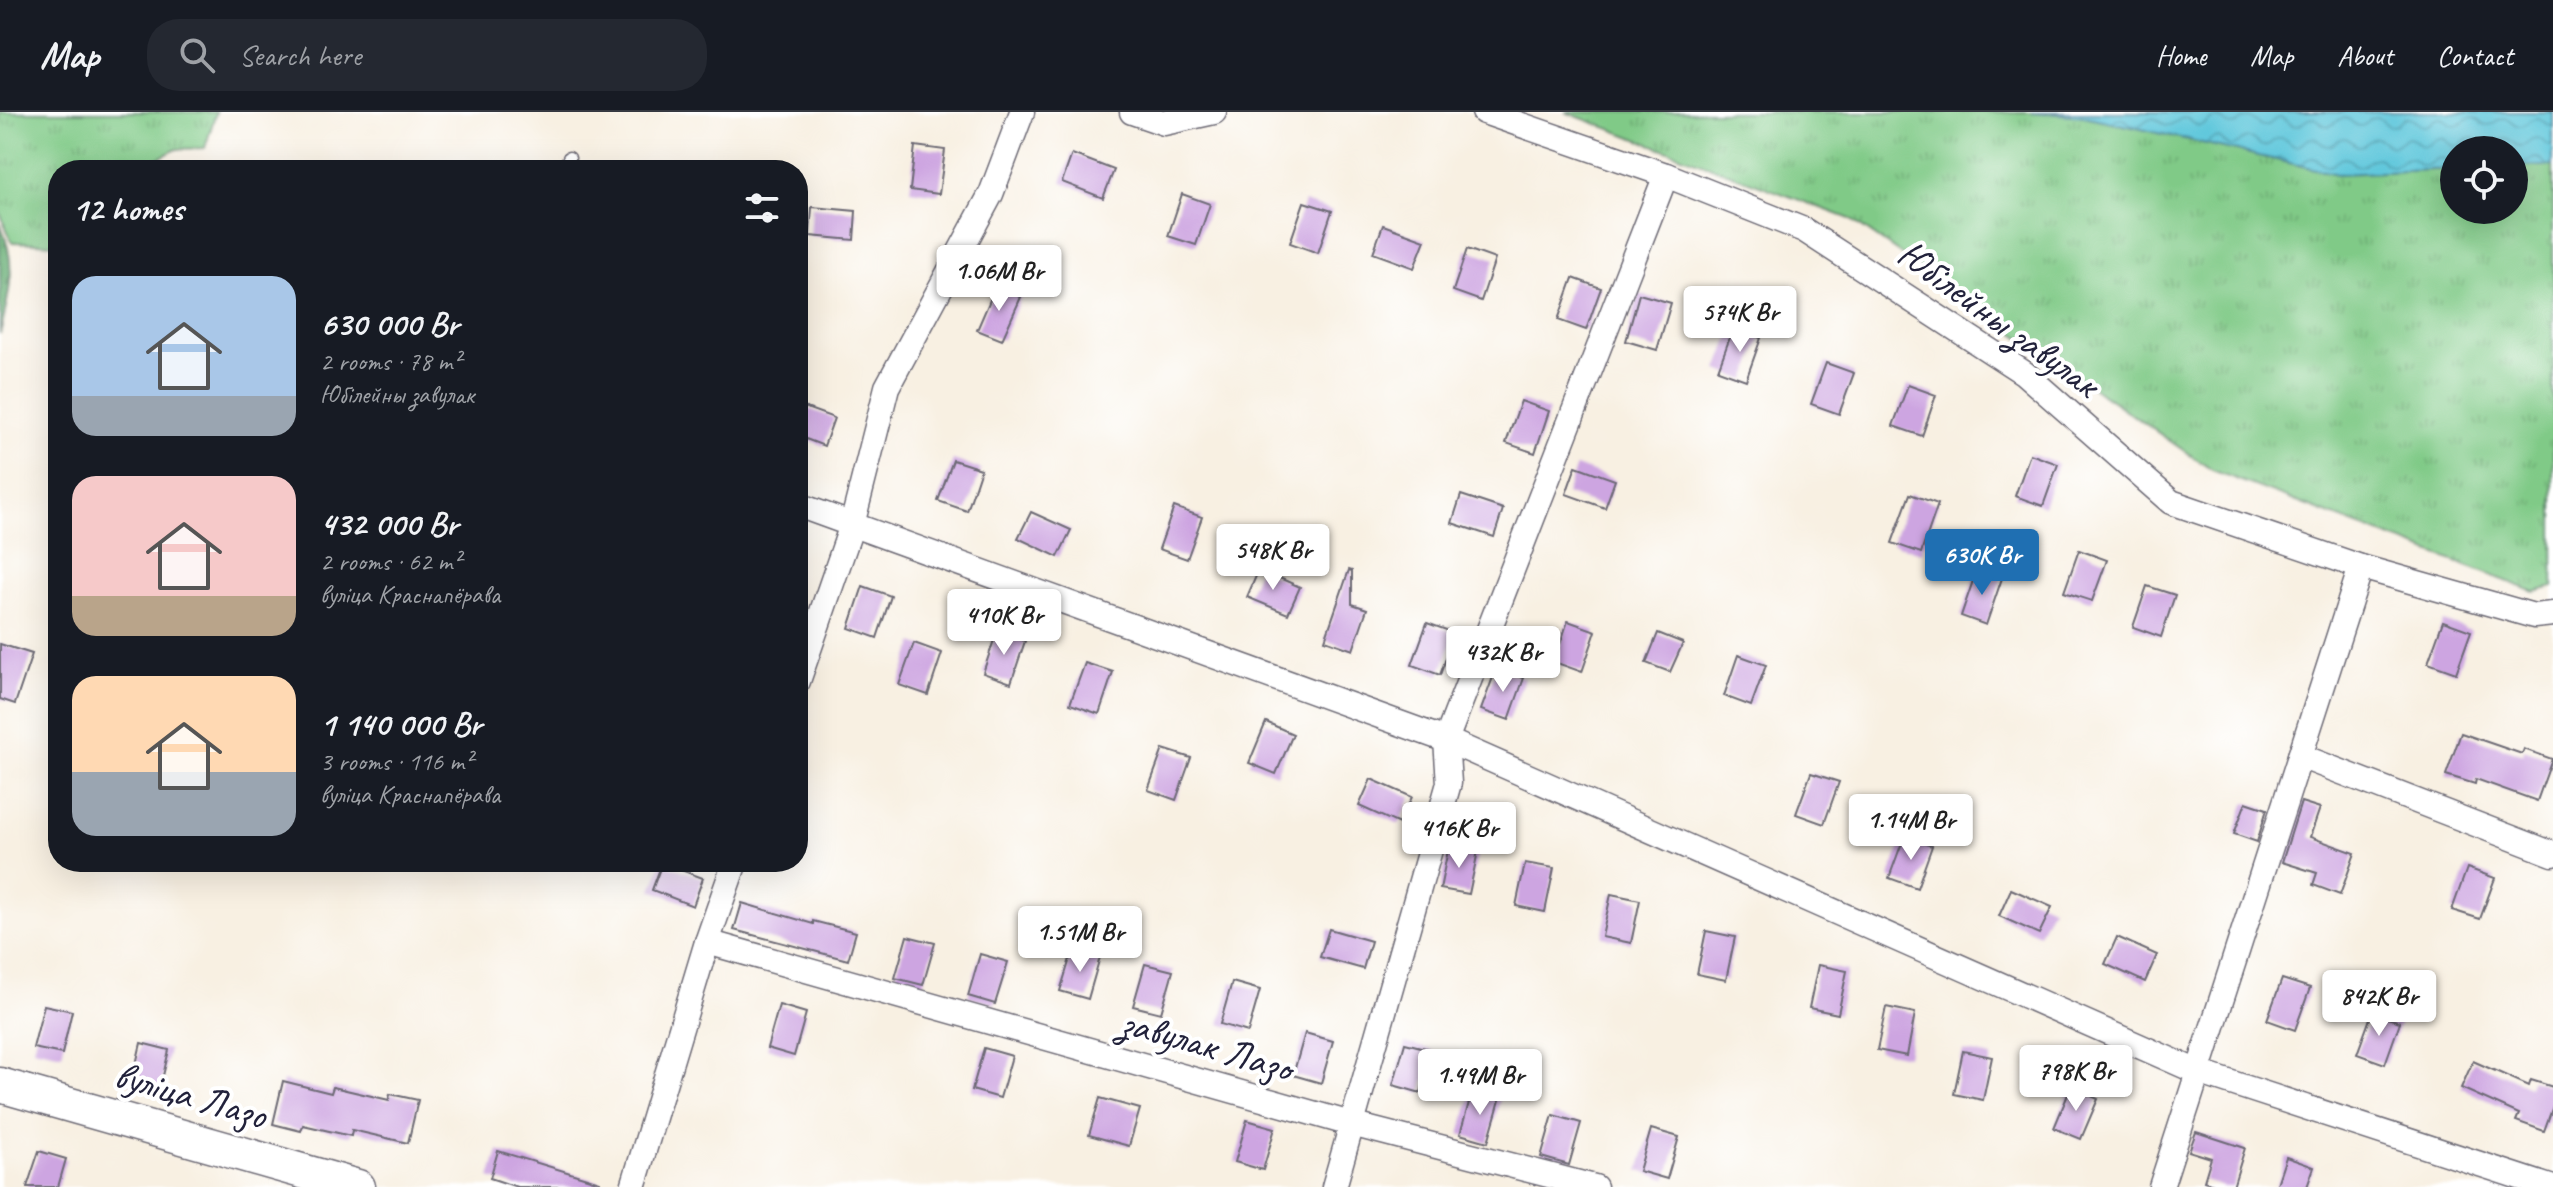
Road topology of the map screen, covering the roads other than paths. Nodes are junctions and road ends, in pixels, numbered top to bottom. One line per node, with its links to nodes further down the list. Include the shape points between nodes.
1 (1022, 112): 7 (street, via 991,194 887,387)
2 (1132, 112): 3 (street, via 1164,123)
3 (1214, 112)
4 (1484, 112): 5 (street, Юбілейны завулак)
5 (1666, 175): 8 (street, Юбілейны завулак, via 1817,238 2024,373 2171,502); 11 (street)
6 (808, 509): 7 (street)
7 (852, 525): 10 (street); 11 (street)
8 (2361, 567): 9 (street, Юбілейны завулак, via 2534,616); 12 (street)
9 (2553, 614)
10 (808, 652)
11 (1446, 740): 16 (street); 18 (street, via 1449,783)
12 (2300, 756): 13 (street); 16 (street)
13 (2553, 854)
14 (732, 872): 15 (street)
15 (707, 942): 18 (street, завулак Лазо); 20 (street)
16 (2198, 1072): 23 (street); 24 (street)
17 (0, 1085): 19 (main road, вуліца Лазо)
18 (1351, 1124): 21 (street); 22 (street, завулак Лазо)
19 (358, 1187)
20 (633, 1187)
21 (1334, 1187)
22 (1595, 1187)
23 (2161, 1187)
24 (2550, 1187)

